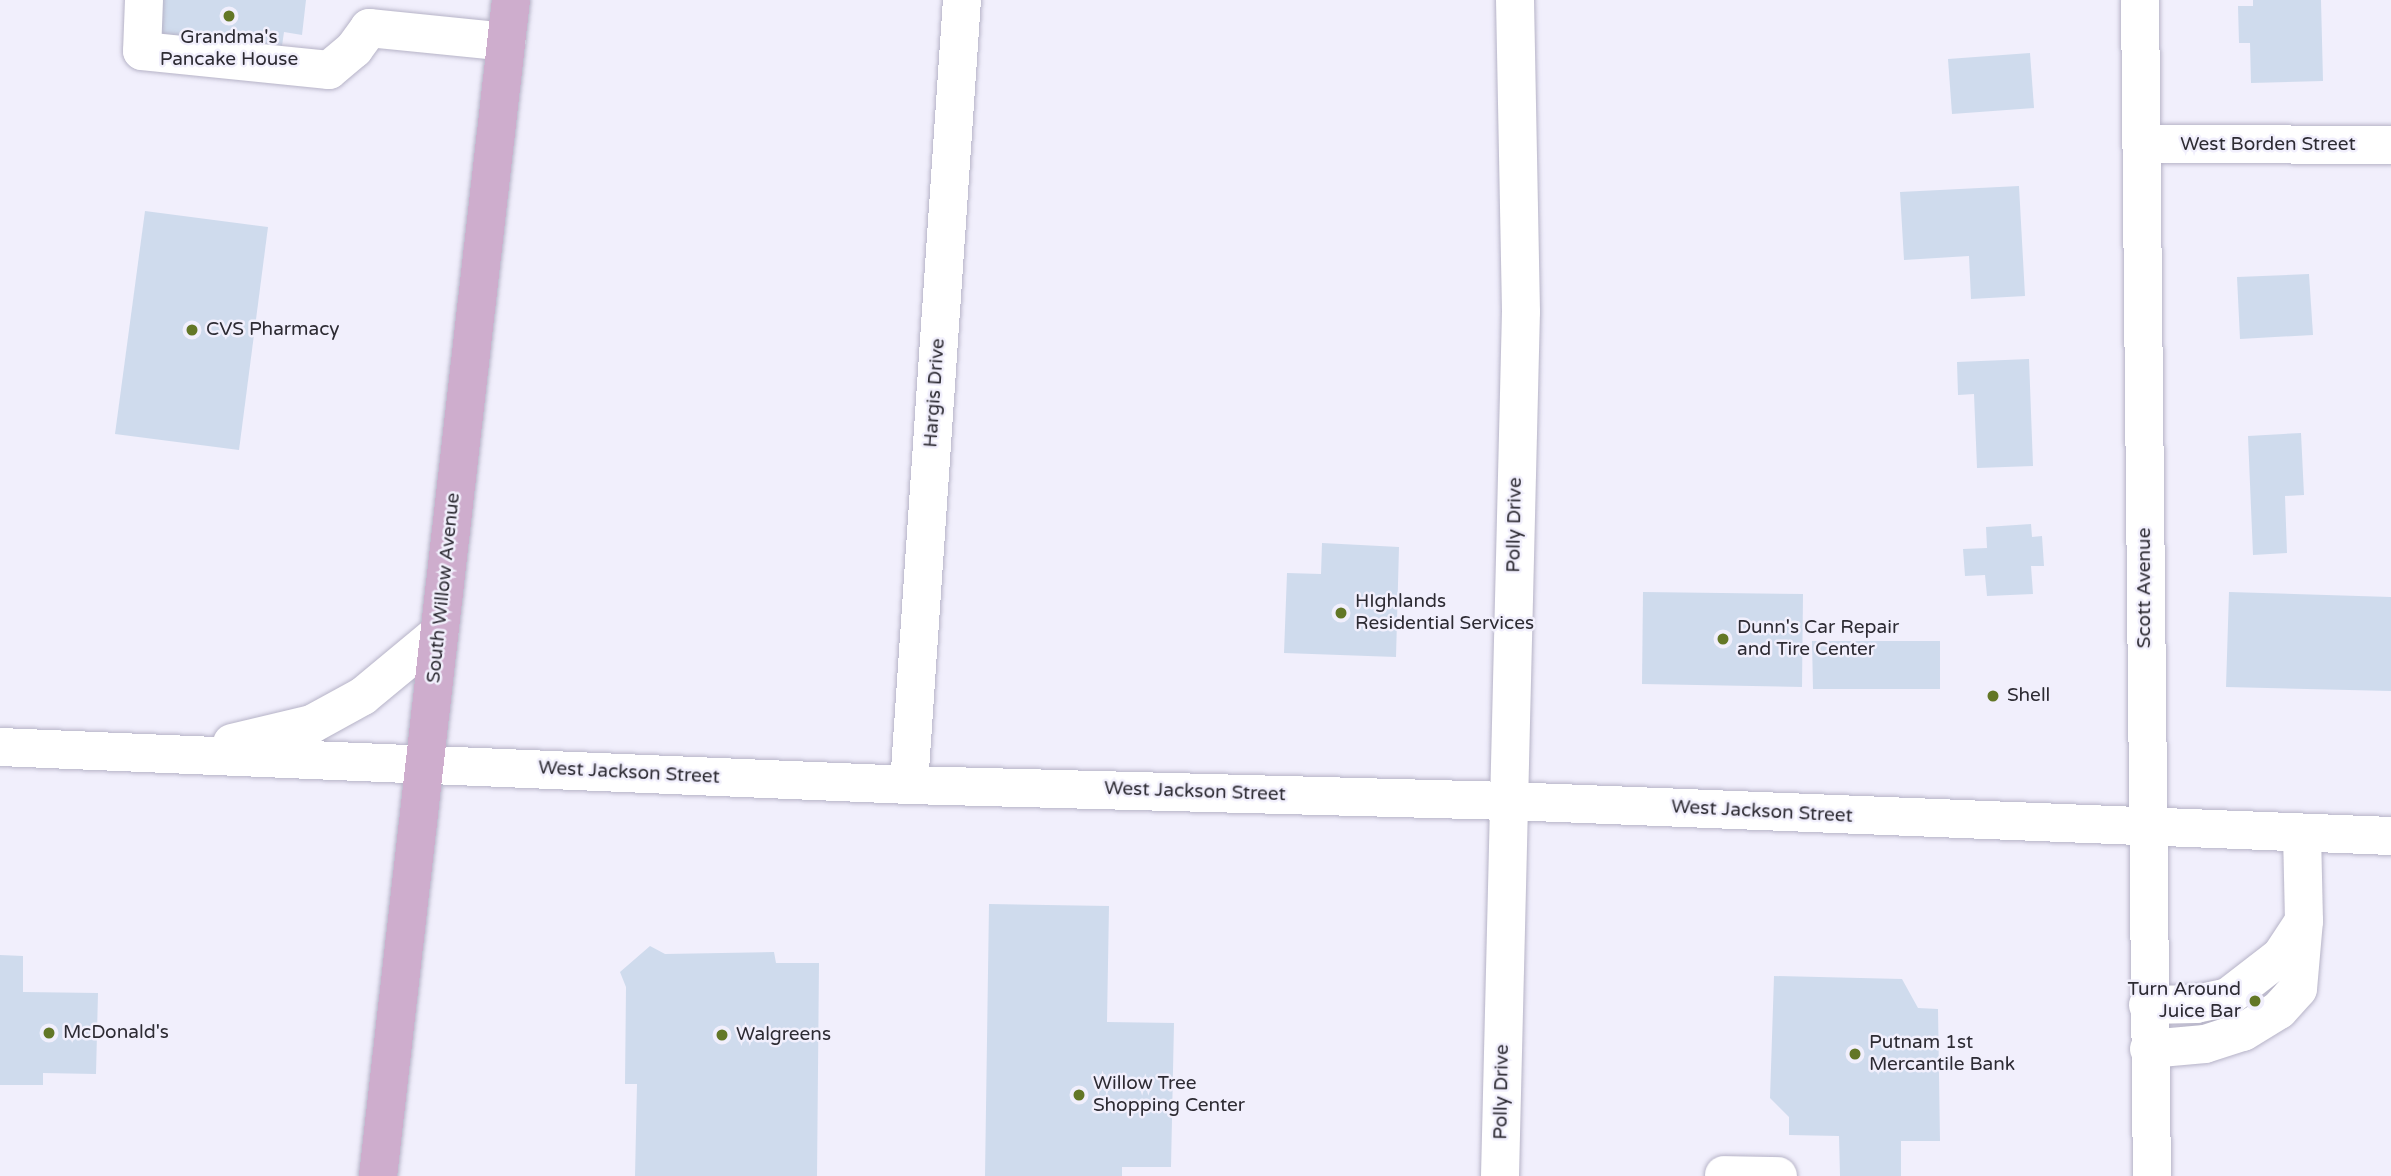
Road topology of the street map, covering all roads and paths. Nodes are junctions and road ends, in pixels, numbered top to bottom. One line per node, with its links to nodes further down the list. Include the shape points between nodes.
1 (144, 0): 6 (street, via 142,51 329,70 354,49 369,28)
2 (511, 0): 6 (main road, South Willow Avenue)
3 (962, 0): 13 (street, Hargis Drive)
4 (1516, 0): 14 (street, Polly Drive, via 1521,312)
5 (2140, 0): 7 (street, Scott Avenue)
6 (506, 42): 9 (main road, South Willow Avenue)
7 (2144, 144): 8 (street, West Borden Street); 15 (street, Scott Avenue)
8 (2391, 145)
9 (439, 633): 11 (street, via 363,696 312,724); 12 (main road, South Willow Avenue)
10 (0, 747): 11 (street, West Jackson Street)
11 (187, 754): 12 (street, West Jackson Street)
12 (425, 764): 13 (street, West Jackson Street); 22 (main road, South Willow Avenue)
13 (909, 785): 14 (street, West Jackson Street)
14 (1508, 801): 15 (street, West Jackson Street); 23 (street, Polly Drive)
15 (2145, 830): 16 (street, West Jackson Street); 19 (street, Scott Avenue)
16 (2302, 834): 17 (street, West Jackson Street); 18 (street)
17 (2391, 836)
18 (2304, 921): 19 (street, via 2281,956 2228,997 2196,1004); 20 (street, via 2298,989 2279,1010 2243,1032 2205,1044)
19 (2148, 1005): 20 (street, Scott Avenue)
20 (2149, 1049): 25 (street, Scott Avenue)
21 (1724, 1175): 24 (street)
22 (379, 1176)
23 (1500, 1176)
24 (1778, 1176)
25 (2152, 1176)

